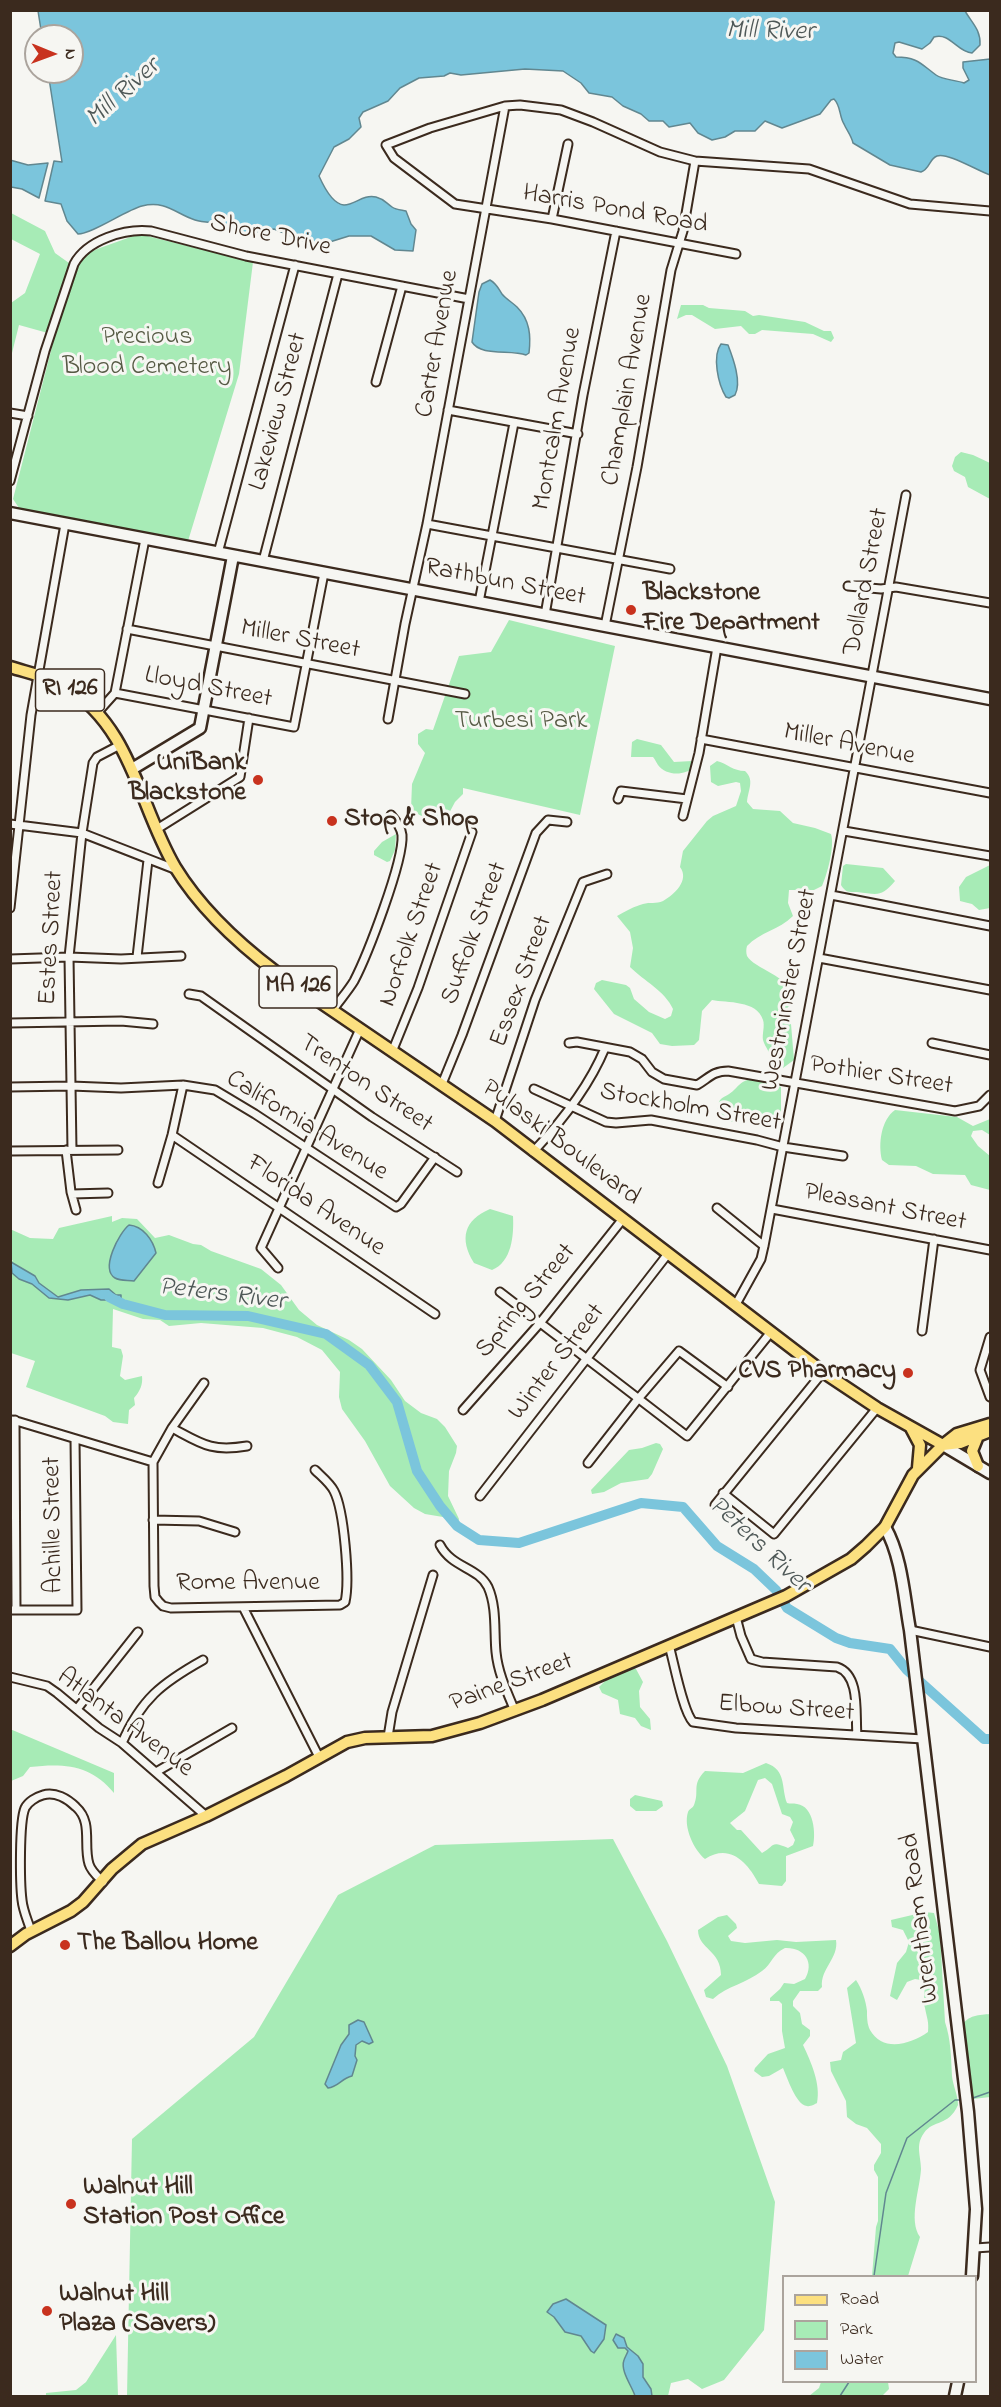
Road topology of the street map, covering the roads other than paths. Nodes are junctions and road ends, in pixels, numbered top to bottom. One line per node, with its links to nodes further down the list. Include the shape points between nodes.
1 (505, 106): 3 (street, via 561,110 660,152); 4 (street, Carter Avenue); 4 (street, Harris Pond Road, via 386,145 394,158 451,202)
2 (568, 144): 6 (street)
3 (695, 161): 5 (street, via 809,169 910,204); 8 (street, Champlain Avenue, via 683,231)
4 (485, 210): 6 (street, Harris Pond Road); 13 (street, Carter Avenue)
5 (990, 211)
6 (552, 219): 7 (street, Harris Pond Road)
7 (616, 231): 8 (street, Harris Pond Road); 19 (street, Montcalm Avenue)
8 (677, 244): 9 (street, Harris Pond Road); 30 (street, Champlain Avenue)
9 (736, 254)
10 (295, 266): 11 (street, Shore Drive); 17 (street, Shore Drive, via 151,231 136,230 92,246 79,254 74,264); 28 (street)
11 (338, 274): 12 (street, Shore Drive); 31 (street, Lakeview Street)
12 (402, 286): 13 (street, Shore Drive); 14 (street)
13 (469, 299): 15 (street, Carter Avenue)
14 (376, 382)
15 (448, 410): 18 (street); 24 (street, Carter Avenue)
16 (10, 413): 17 (street)
17 (28, 416): 20 (street)
18 (514, 423): 19 (street); 25 (street)
19 (578, 434): 27 (street, Montcalm Avenue)
20 (10, 481)
21 (906, 495): 35 (street, Dollard Street)
22 (10, 513): 23 (street, Rathbun Street)
23 (65, 524): 26 (street, Rathbun Street); 46 (street)
24 (428, 524): 25 (street); 36 (street, Carter Avenue)
25 (493, 537): 27 (street); 37 (street)
26 (146, 538): 28 (street, Rathbun Street); 41 (street)
27 (558, 548): 30 (street); 39 (street, Montcalm Avenue)
28 (218, 553): 29 (street, Rathbun Street)
29 (233, 556): 31 (street, Rathbun Street); 42 (street)
30 (619, 559): 32 (street); 40 (street, Champlain Avenue)
31 (263, 561): 33 (street, Rathbun Street)
32 (670, 569)
33 (324, 573): 36 (street, Rathbun Street); 44 (street)
34 (848, 586): 35 (street)
35 (888, 588): 38 (street); 47 (street, Dollard Street)
36 (413, 589): 37 (street, Rathbun Street); 48 (street, Carter Avenue)
37 (480, 602): 39 (street, Rathbun Street)
38 (990, 603)
39 (544, 615): 40 (street, Rathbun Street)
40 (605, 626): 43 (street, Rathbun Street)
41 (127, 629): 42 (street, Miller Street); 49 (street)
42 (216, 646): 44 (street, Miller Street); 52 (street)
43 (717, 647): 47 (street, Rathbun Street); 57 (street)
44 (306, 663): 48 (street, Miller Street); 54 (street, Lloyd Street, via 294,727)
45 (10, 667): 46 (main road, RI 126)
46 (37, 675): 53 (main road, RI 126, via 64,686); 68 (street)
47 (871, 677): 51 (street, Rathbun Street); 59 (street, Westminster Street)
48 (395, 680): 50 (street, Miller Street); 55 (street, Carter Avenue)
49 (115, 693): 52 (street, Lloyd Street); 53 (street)
50 (465, 694)
51 (990, 699)
52 (204, 710): 54 (street, Lloyd Street); 60 (street, via 200,728)
53 (98, 712): 56 (main road, RI 126)
54 (249, 718): 69 (street, via 240,777)
55 (388, 719)
56 (114, 734): 58 (main road, MA 126)
57 (701, 739): 59 (street, Miller Avenue); 63 (street)
58 (120, 746): 60 (main road, MA 126); 72 (street, Estes Street, via 93,763)
59 (854, 768): 61 (street, Miller Avenue); 70 (street, Westminster Street)
60 (132, 769): 69 (main road, Pulaski Boulevard / MA 126)
61 (990, 793)
62 (618, 799): 63 (street, via 621,791)
63 (687, 799): 65 (street)
64 (391, 815): 87 (street, via 402,837 396,866 360,968)
65 (683, 816)
66 (567, 822): 97 (street, Suffolk Street, via 548,820 536,833)
67 (10, 824): 68 (street)
68 (20, 825): 72 (street); 78 (street)
69 (157, 830): 75 (main road, Pulaski Boulevard / MA 126)
70 (844, 831): 73 (street); 77 (street, Westminster Street)
71 (472, 832): 95 (street, Norfolk Street)
72 (82, 833): 74 (street); 81 (street, Estes Street)
73 (990, 856)
74 (148, 860): 75 (street); 82 (street)
75 (177, 870): 87 (main road, Pulaski Boulevard / MA 126, via 248,950)
76 (607, 874): 106 (street, Essex Street, via 583,882 535,999)
77 (831, 895): 79 (street); 83 (street, Westminster Street)
78 (10, 908)
79 (990, 926)
80 (181, 956): 82 (street)
81 (69, 957): 82 (street); 84 (street); 88 (street, Estes Street)
82 (137, 957)
83 (819, 958): 85 (street); 98 (street, Westminster Street)
84 (10, 959)
85 (990, 990)
86 (189, 994): 102 (street, Trenton Street, via 201,996)
87 (332, 1011): 91 (main road, Pulaski Boulevard / MA 126)
88 (70, 1021): 89 (street); 90 (street); 100 (street, Estes Street)
89 (10, 1023)
90 (153, 1024)
91 (360, 1029): 95 (main road, Pulaski Boulevard / MA 126); 102 (street)
92 (568, 1043): 94 (street, Pothier Street)
93 (932, 1043): 96 (street)
94 (605, 1048): 98 (street, Pothier Street, via 630,1052 664,1078 697,1085 718,1071); 105 (street, via 593,1076)
95 (393, 1052): 97 (main road, Pulaski Boulevard / MA 126)
96 (990, 1055)
97 (442, 1084): 106 (main road, Pulaski Boulevard / MA 126)
98 (795, 1084): 104 (street, Pothier Street, via 948,1110 971,1109); 108 (street, Westminster Street)
99 (183, 1085): 100 (street, California Avenue); 107 (street); 109 (street, California Avenue, via 215,1090)
100 (71, 1086): 101 (street, California Avenue); 110 (street, Estes Street)
101 (10, 1087)
102 (333, 1089): 109 (street); 115 (street, Trenton Street)
103 (534, 1089): 105 (street, Stockholm Street)
104 (988, 1098)
105 (570, 1106): 108 (street, Stockholm Street, via 616,1124 651,1120); 113 (street)
106 (495, 1121): 113 (main road, Pulaski Boulevard / MA 126)
107 (172, 1135): 117 (street); 120 (street, Florida Avenue)
108 (783, 1147): 114 (street, Stockholm Street); 122 (street, Westminster Street)
109 (306, 1149): 115 (street, California Avenue, via 396,1207); 120 (street)
110 (69, 1150): 111 (street); 112 (street); 119 (street, Estes Street)
111 (118, 1150)
112 (10, 1151)
113 (533, 1152): 124 (main road, Pulaski Boulevard / MA 126)
114 (843, 1156)
115 (435, 1158): 116 (street, Trenton Street)
116 (457, 1172)
117 (158, 1183)
118 (108, 1193): 119 (street)
119 (72, 1194): 123 (street, Estes Street)
120 (279, 1207): 129 (street, via 261,1248); 132 (street, Florida Avenue)
121 (717, 1208): 126 (street)
122 (772, 1209): 125 (street, Pleasant Street); 126 (street, Westminster Street)
123 (76, 1210)
124 (622, 1220): 128 (main road, Pulaski Boulevard / MA 126); 133 (street, Spring Street)
125 (934, 1239): 127 (street, Pleasant Street); 134 (street)
126 (764, 1246): 131 (street, Westminster Street)
127 (990, 1250)
128 (668, 1255): 131 (main road, Pulaski Boulevard / MA 126); 137 (street, Winter Street)
129 (278, 1268)
130 (500, 1292): 133 (street)
131 (735, 1306): 135 (main road, Pulaski Boulevard / MA 126)
132 (435, 1314)
133 (540, 1323): 137 (street); 144 (street, Spring Street)
134 (922, 1331)
135 (771, 1332): 138 (main road, Pulaski Boulevard / MA 126); 140 (street)
136 (990, 1337): 141 (street, via 980,1370)
137 (587, 1359): 142 (street); 161 (street, Winter Street)
138 (823, 1372): 143 (main road, Pulaski Boulevard / MA 126); 160 (street)
139 (204, 1383): 148 (street)
140 (728, 1387): 142 (street, via 679,1352); 142 (street, via 687,1436)
141 (990, 1397)
142 (638, 1399): 155 (street)
143 (877, 1408): 147 (main road, Pulaski Boulevard / MA 126); 160 (street, via 774,1534)
144 (463, 1410)
145 (13, 1419): 151 (street); 169 (street)
146 (990, 1424): 152 (main road, via 957,1434)
147 (909, 1426): 152 (main road, Pulaski Boulevard / MA 126); 157 (main road, via 920,1445)
148 (172, 1428): 153 (street, via 210,1447); 154 (street)
149 (990, 1431): 150 (main road)
150 (978, 1436): 152 (main road); 156 (main road, via 972,1451)
151 (75, 1439): 154 (street); 169 (street, Achille Street, via 77,1610)
152 (943, 1445): 156 (street, Pulaski Boulevard); 157 (main road)
153 (247, 1446)
154 (153, 1462): 163 (street)
155 (588, 1462)
156 (978, 1466): 159 (street, Pulaski Boulevard)
157 (918, 1468): 164 (main road)
158 (315, 1470): 168 (street, Rome Avenue, via 333,1488 339,1503 345,1602)
159 (990, 1473)
160 (723, 1493): 162 (street)
161 (480, 1496)
162 (715, 1505)
163 (153, 1520): 165 (street, via 199,1521); 168 (street, Rome Avenue, via 155,1597 163,1606)
164 (882, 1531): 170 (main road, Paine Street, via 851,1559 782,1598); 171 (street, Wrentham Road, via 892,1539)
165 (235, 1532)
166 (440, 1545): 178 (street, via 452,1561 482,1578 488,1587 500,1672)
167 (433, 1575): 181 (street)
168 (243, 1607): 184 (street)
169 (14, 1610)
170 (736, 1617): 173 (main road, Paine Street); 180 (street, via 751,1659 844,1669 853,1682)
171 (910, 1630): 174 (street); 182 (street, Wrentham Road)
172 (138, 1632): 177 (street)
173 (669, 1646): 178 (main road, Paine Street); 180 (street, Elbow Street, via 684,1705 693,1722)
174 (990, 1647)
175 (203, 1660): 183 (street, via 177,1674 145,1702)
176 (10, 1677): 177 (street, Atlanta Avenue, via 47,1686)
177 (77, 1709): 183 (street, Atlanta Avenue)
178 (515, 1710): 181 (main road, Paine Street, via 432,1736)
179 (232, 1728): 185 (street)
180 (857, 1736): 182 (street, Elbow Street)
181 (388, 1737): 184 (main road, Paine Street, via 347,1742)
182 (923, 1739): 191 (street, Wrentham Road, via 975,2187)
183 (122, 1743): 185 (street, Atlanta Avenue)
184 (319, 1757): 186 (main road, Paine Street)
185 (156, 1772): 186 (street, Atlanta Avenue)
186 (206, 1816): 187 (main road, Paine Street, via 142,1844 112,1869)
187 (103, 1882): 188 (main road, Paine Street, via 71,1911); 188 (street, via 90,1866 84,1817 76,1807 54,1794 32,1800 24,1811 21,1848 22,1903)
188 (31, 1931): 189 (main road, Paine Street)
189 (10, 1946)
190 (990, 2247): 191 (street)
191 (975, 2248): 192 (street, Wrentham Road)
192 (972, 2275)

